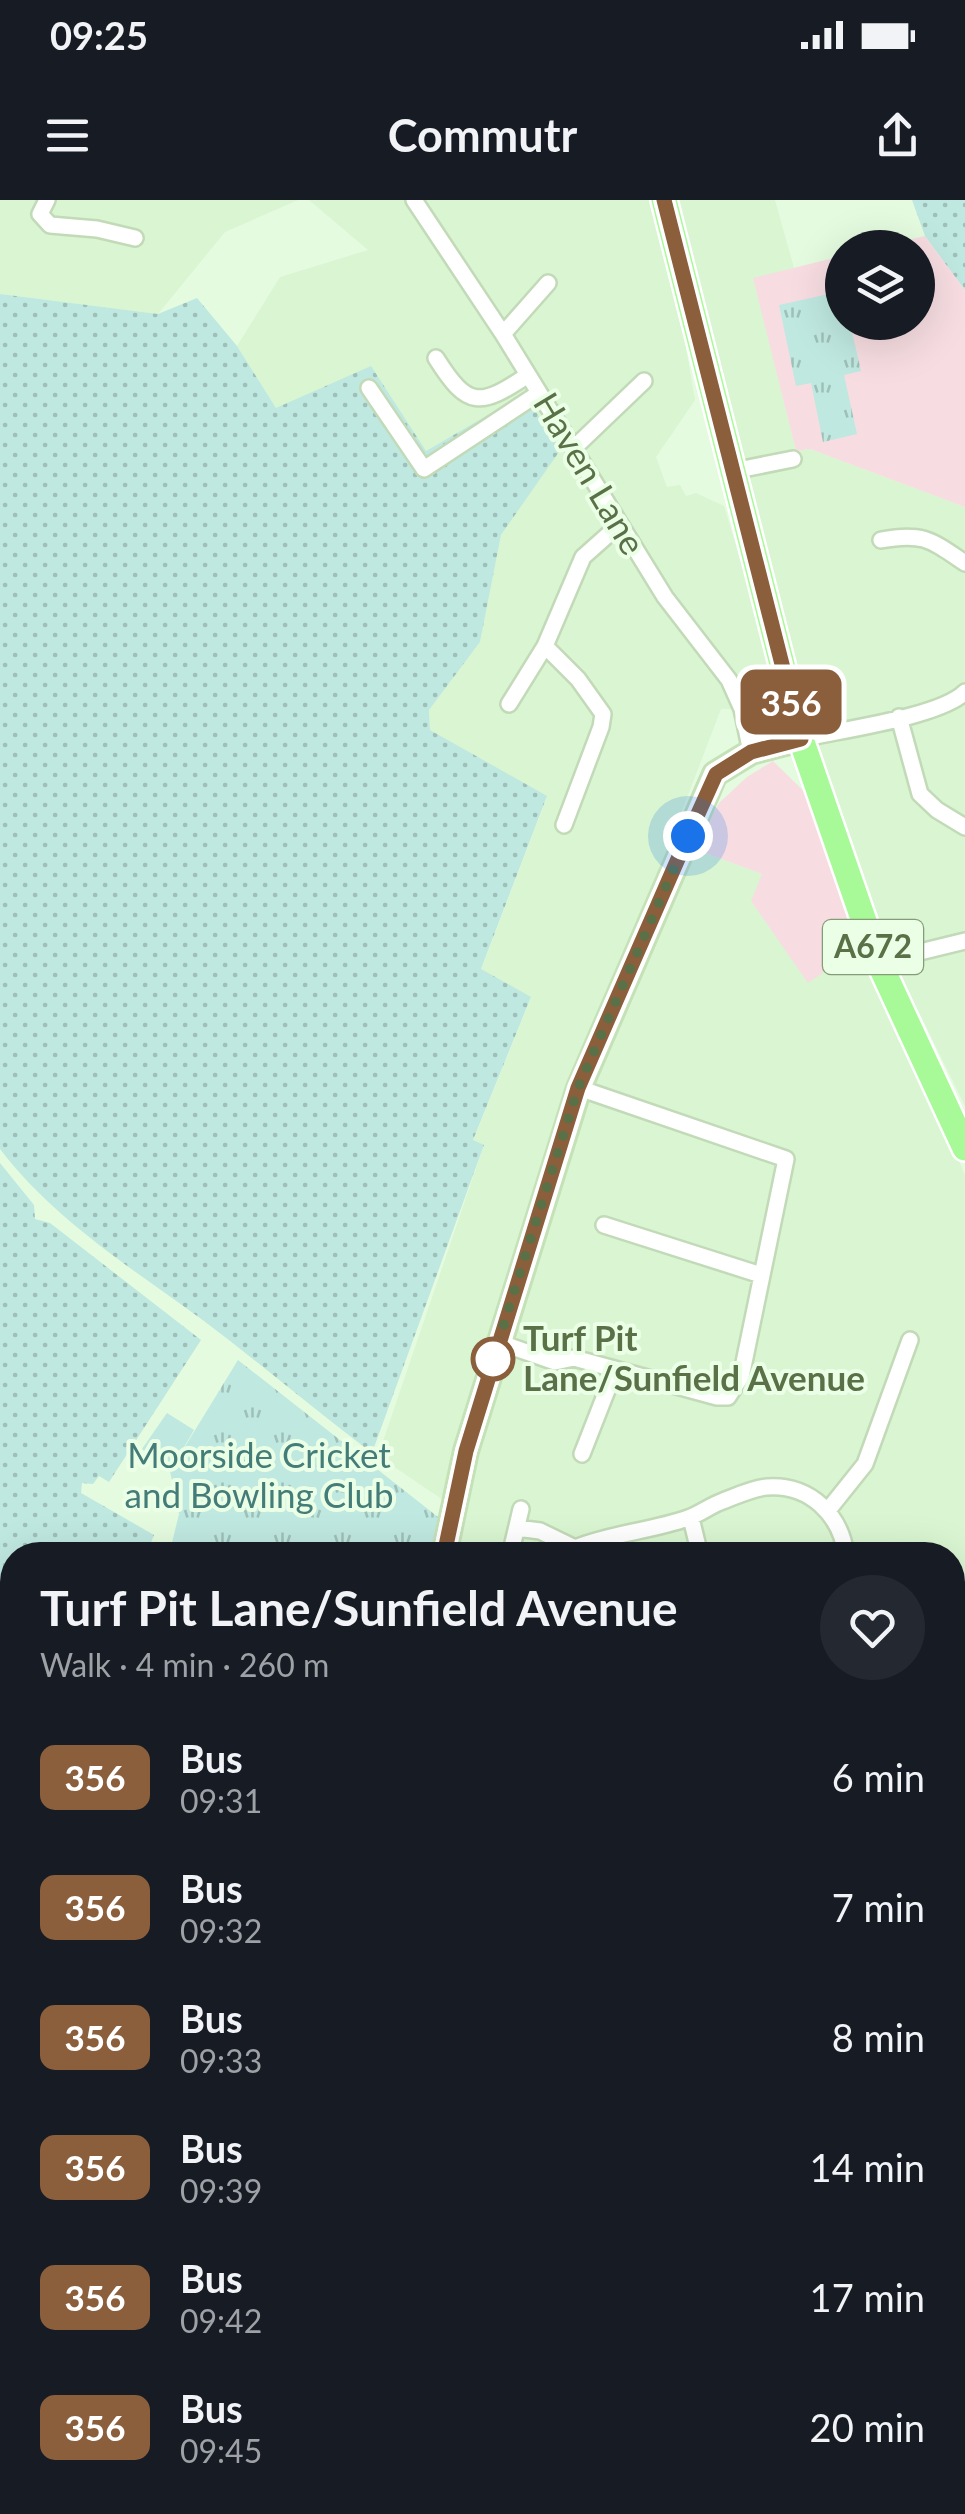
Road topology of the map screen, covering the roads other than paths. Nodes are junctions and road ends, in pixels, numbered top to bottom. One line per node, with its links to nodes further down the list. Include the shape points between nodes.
1 (47, 200): 4 (street, via 40,214 50,224)
2 (414, 200): 6 (street, Haven Lane)
3 (664, 200): 14 (main road, A672)
4 (136, 238)
5 (548, 283): 6 (street)
6 (502, 334): 8 (street, Haven Lane)
7 (436, 358): 8 (street, via 454,386 479,400)
8 (528, 375): 11 (street, Haven Lane)
9 (644, 381): 12 (street)
10 (369, 388): 11 (street, via 424,469)
11 (539, 393): 12 (street, Haven Lane)
12 (574, 448): 15 (street, Haven Lane)
13 (793, 458): 14 (street)
14 (733, 471): 22 (main road, A672)
15 (619, 524): 18 (street, via 583,557); 23 (street, Haven Lane, via 664,598 729,680)
16 (881, 540): 17 (street, via 914,535)
17 (965, 563)
18 (545, 646): 20 (street); 24 (street, via 602,714)
19 (965, 692): 21 (street, via 958,700)
20 (508, 704)
21 (899, 717): 22 (street); 25 (street, via 920,794)
22 (801, 739): 23 (street); 27 (main road, A672)
23 (751, 752): 28 (street, via 716,774)
24 (564, 825)
25 (965, 826)
26 (965, 941): 27 (street)
27 (879, 962): 29 (main road, A672)
28 (578, 1088): 31 (street, via 786,1158); 33 (street)
29 (965, 1148)
30 (604, 1225): 31 (street)
31 (761, 1275): 34 (street, via 741,1377 728,1397)
32 (910, 1340): 37 (street, via 865,1464)
33 (498, 1342): 34 (street, via 554,1362 574,1358); 40 (street)
34 (615, 1370): 35 (street)
35 (582, 1454)
36 (522, 1509): 39 (street)
37 (828, 1509): 38 (street, via 806,1494 765,1487); 45 (street)
38 (691, 1518): 43 (street); 44 (street)
39 (517, 1528): 41 (street); 42 (street)
40 (447, 1542)
41 (513, 1542)
42 (558, 1542)
43 (593, 1542)
44 (697, 1542)
45 (845, 1542)

